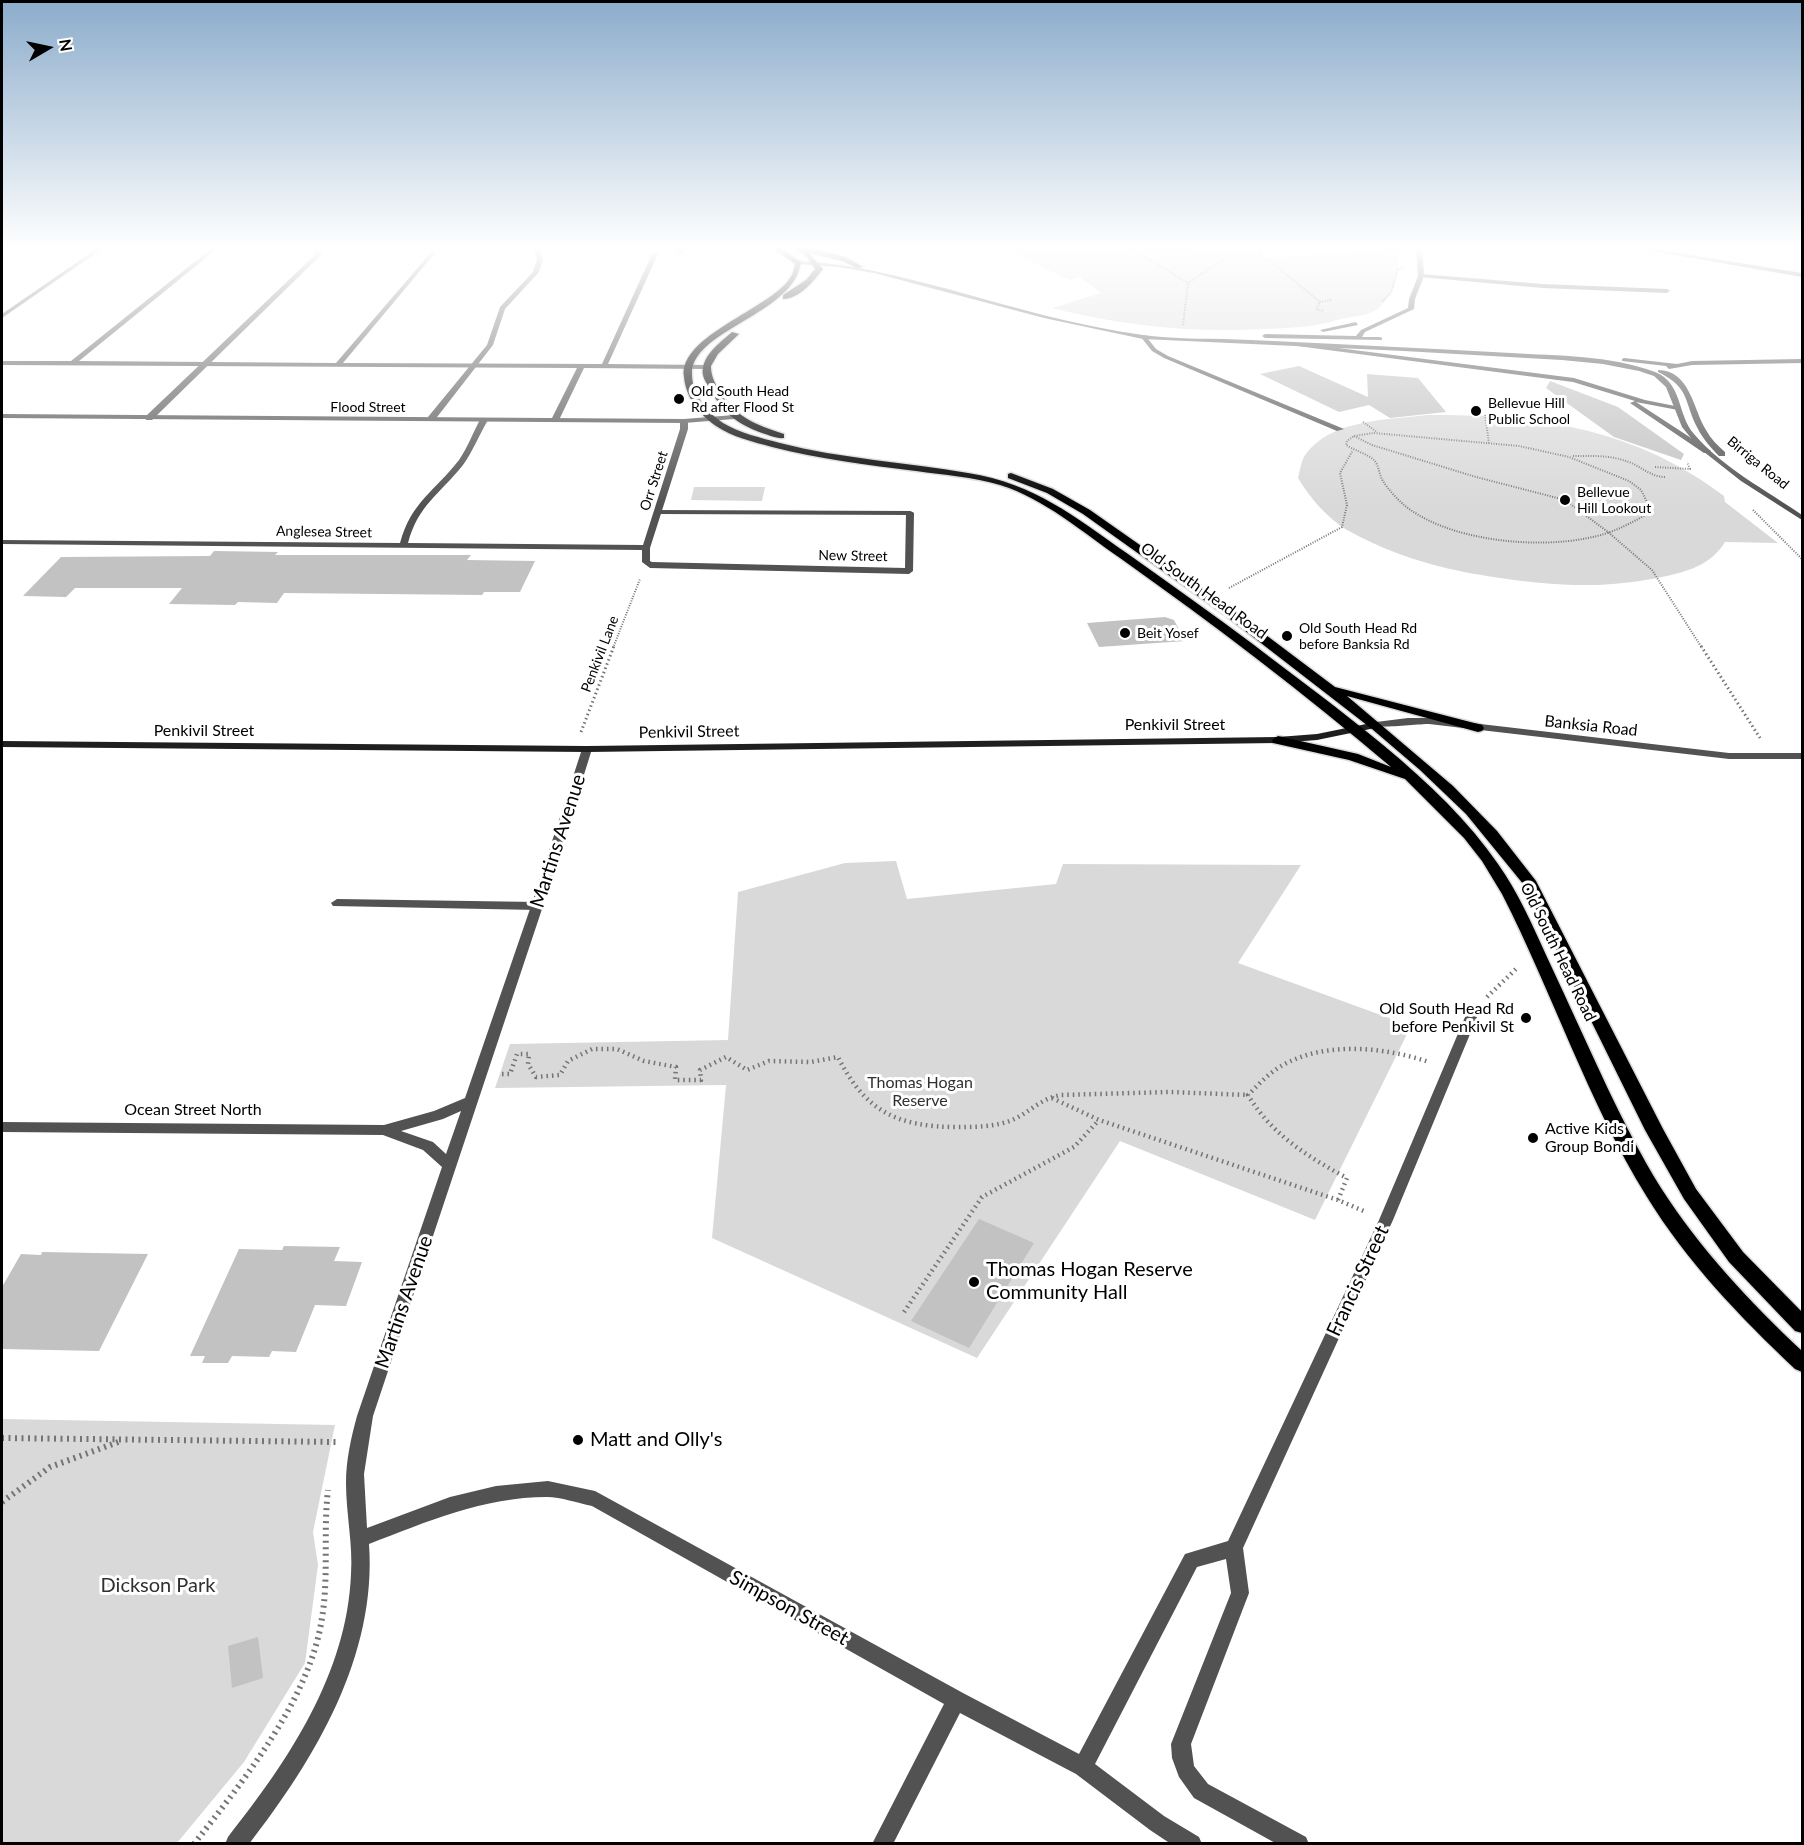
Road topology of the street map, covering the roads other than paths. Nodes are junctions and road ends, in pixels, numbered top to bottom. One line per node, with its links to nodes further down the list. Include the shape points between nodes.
1 (110, 333): 24 (street)
2 (237, 333): 25 (street)
3 (365, 333): 26 (street)
4 (493, 333): 28 (street, via 490,345)
5 (619, 333): 30 (street)
6 (722, 333): 31 (main road)
7 (736, 333): 32 (main road, via 718,349)
8 (1130, 333): 11 (street)
9 (1287, 333): 12 (street)
10 (1362, 333): 14 (street)
11 (1143, 336): 17 (street); 45 (street, via 1166,357)
12 (1265, 336): 13 (street); 17 (street)
13 (1348, 336): 14 (street); 19 (street)
14 (1359, 337): 15 (street); 20 (street)
15 (1390, 339)
16 (1402, 340): 21 (street)
17 (1231, 341): 18 (street)
18 (1299, 345): 19 (street); 34 (street, via 1574,380)
19 (1350, 345): 20 (street)
20 (1361, 346): 33 (street, via 1543,357)
21 (1593, 357): 27 (street); 33 (street, Birriga Road)
22 (1803, 361): 27 (street)
23 (2, 363): 24 (street)
24 (72, 364): 25 (street)
25 (204, 365): 26 (street); 38 (street)
26 (338, 365): 28 (street)
27 (1675, 365): 33 (street)
28 (474, 366): 29 (street); 40 (street)
29 (581, 367): 30 (street); 42 (street)
30 (604, 367): 31 (street)
31 (688, 367): 32 (street); 43 (main road, Old South Head Road, via 687,375 700,408)
32 (707, 367): 39 (main road, Old South Head Road, via 719,399)
33 (1652, 372): 35 (street, Birriga Road, via 1672,388); 36 (street, Birriga Road, via 1683,384)
34 (1620, 393): 35 (street); 46 (street)
35 (1677, 408): 36 (street); 46 (street, Birriga Road, via 1682,424)
36 (1693, 410): 48 (street, Birriga Road, via 1704,435 1723,455)
37 (2, 417): 38 (street, Flood Street)
38 (149, 417): 40 (street, Flood Street)
39 (734, 417): 43 (street, Flood Street); 52 (main road, Old South Head Road, via 807,442 992,471 1035,484 1190,584)
40 (431, 419): 41 (street, Flood Street)
41 (484, 420): 42 (street, Flood Street); 50 (street, via 460,464 419,505 407,527)
42 (555, 420): 44 (street, Flood Street)
43 (713, 420): 44 (street, Flood Street); 55 (main road, Old South Head Road, via 778,445 985,478 1036,497 1208,616)
44 (684, 421): 47 (street, Orr Street)
45 (1340, 429)
46 (1712, 454): 48 (street, Birriga Road)
47 (658, 512): 51 (street, Orr Street); 51 (street, New Street, via 910,513 909,571 658,567 646,562)
48 (1801, 517)
49 (2, 542): 50 (street, Anglesea Street)
50 (403, 546): 51 (street, Anglesea Street)
51 (646, 548)
52 (1332, 689): 53 (main road, Old South Head Road); 54 (main road)
53 (1376, 725): 54 (street, Banksia Road, via 1418,721); 55 (main road, Penkivil Street); 68 (main road, Old South Head Road, via 1462,801 1512,856 1541,902 1690,1194 1736,1257)
54 (1478, 728): 59 (street, Banksia Road, via 1729,756)
55 (1354, 729): 56 (main road, Penkivil Street); 60 (main road, Old South Head Road)
56 (1278, 740): 58 (main road, Penkivil Street); 60 (main road, via 1353,757)
57 (2, 744): 58 (main road, Penkivil Street)
58 (587, 749): 62 (street, Martins Avenue)
59 (1803, 756)
60 (1414, 781): 69 (main road, Old South Head Road, via 1470,838 1502,882 1637,1163 1663,1207 1696,1252 1764,1328)
61 (337, 903): 62 (street)
62 (537, 906): 64 (street, Martins Avenue)
63 (1474, 1010): 71 (street, Francis Street, via 1386,1220)
64 (471, 1101): 66 (street, Ocean Street North, via 438,1116); 67 (street, Martins Avenue)
65 (2, 1127): 66 (street, Ocean Street North)
66 (384, 1130): 67 (street, Ocean Street North, via 428,1146)
67 (450, 1165): 70 (street, Martins Avenue, via 358,1444 355,1483)
68 (1803, 1325)
69 (1803, 1363)
70 (359, 1539): 72 (street, Simpson Street, via 450,1505 496,1494 548,1489 595,1499); 74 (street, Martins Avenue, via 358,1606 335,1683 298,1757)
71 (1234, 1548): 73 (street, via 1191,1560); 77 (street, via 1240,1593 1180,1744 1181,1758 1192,1783 1201,1791)
72 (956, 1700): 73 (street, Simpson Street); 75 (street)
73 (1083, 1767): 76 (street, Simpson Street, via 1157,1823)
74 (235, 1844)
75 (882, 1844)
76 (1192, 1844)
77 (1299, 1844)

